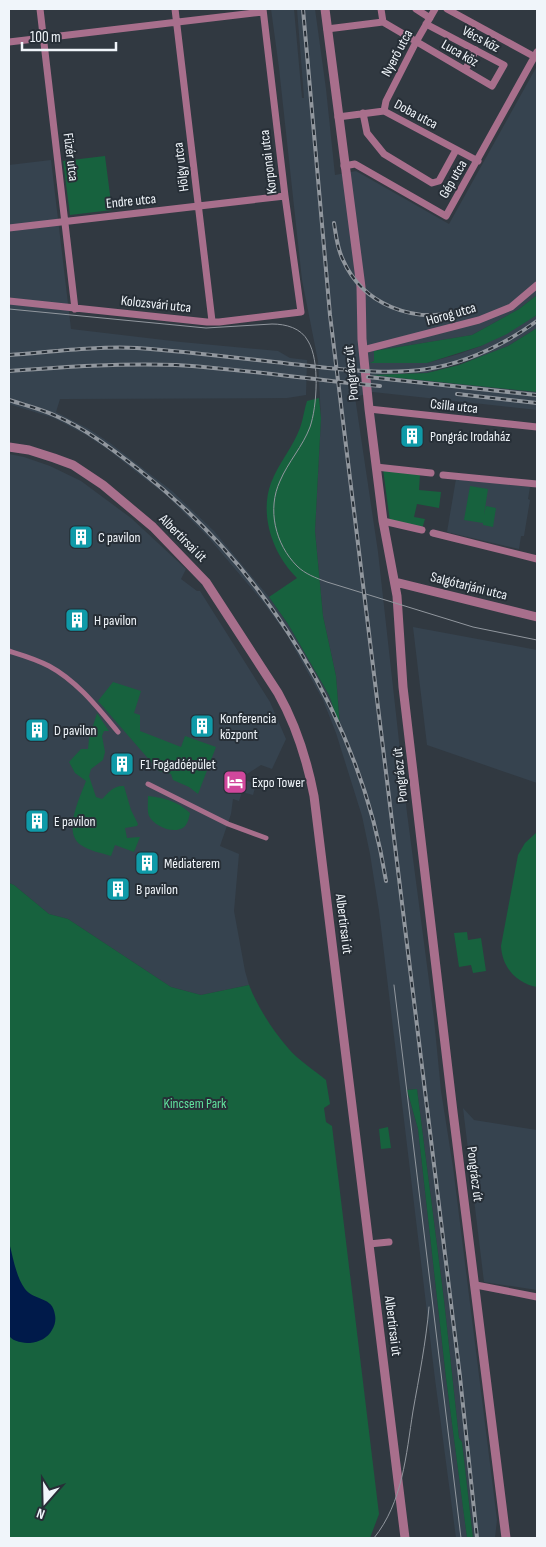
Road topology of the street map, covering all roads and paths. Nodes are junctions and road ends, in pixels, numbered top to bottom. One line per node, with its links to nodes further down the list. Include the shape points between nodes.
1 (40, 9): 13 (street, Füzér utca)
2 (175, 9): 10 (street, Hölgy utca)
3 (325, 9): 12 (street, Pongrácz út)
4 (382, 9): 11 (street)
5 (416, 9): 9 (street, Vécs köz)
6 (435, 9): 9 (street, Nyerő utca)
7 (447, 9): 17 (street)
8 (263, 10): 10 (street); 26 (street, Korponai utca)
9 (428, 21): 15 (street, Nyerő utca); 16 (street, Vécs köz)
10 (176, 22): 13 (street); 27 (street, Hölgy utca)
11 (383, 22): 12 (street); 15 (street, Luca köz)
12 (327, 29): 22 (street, Pongrácz út)
13 (44, 38): 14 (street); 28 (street, Füzér utca)
14 (9, 42)
15 (416, 42): 18 (street, Luca köz); 20 (street, Nyerő utca)
16 (476, 50): 18 (street); 19 (street, Vécs köz, via 504,65)
17 (536, 55): 24 (street, Gép utca)
18 (465, 70): 19 (street, Luca köz)
19 (492, 86)
20 (384, 111): 21 (street, Doba utca); 23 (street, Doba utca)
21 (363, 114): 22 (street, Doba utca); 23 (street, via 367,133 384,154 432,183 439,181)
22 (338, 117): 25 (street, Pongrácz út)
23 (456, 150): 24 (street, Doba utca)
24 (478, 161): 25 (street, Gép utca, via 446,216 355,164)
25 (344, 166): 35 (street, Pongrácz út, via 361,287)
26 (285, 196): 27 (street, Endre utca); 33 (street, Korponai utca)
27 (198, 207): 28 (street, Endre utca); 34 (street, Hölgy utca)
28 (66, 221): 29 (street, Endre utca); 32 (street, Füzér utca)
29 (9, 228)
30 (537, 285): 35 (street, Horog utca, via 511,307 479,320)
31 (9, 301): 32 (street, Kolozsvári utca)
32 (75, 309): 34 (street, Kolozsvári utca)
33 (301, 312): 34 (street, Kolozsvári utca)
34 (212, 321)
35 (363, 350): 36 (street, Pongrácz út)
36 (369, 410): 37 (street, Csilla utca); 39 (street, Pongrácz út)
37 (537, 427)
38 (9, 447): 54 (street, Albertirsai út, via 29,450 73,466 103,485 153,527 206,582 285,706 305,754 314,796)
39 (376, 467): 40 (street); 43 (street, Pongrácz út)
40 (431, 473)
41 (443, 475): 42 (street)
42 (537, 484)
43 (383, 521): 44 (street); 47 (street, Pongrácz út)
44 (422, 530)
45 (434, 533): 46 (street)
46 (537, 559)
47 (395, 582): 48 (street, Salgótarjáni utca); 55 (street, Pongrácz út, via 403,687)
48 (537, 617)
49 (9, 651): 50 (street, via 48,665 66,677 91,699)
50 (118, 732)
51 (148, 784): 52 (street, via 228,824)
52 (266, 838)
53 (389, 1242): 54 (street)
54 (369, 1244): 57 (street, Albertirsai út)
55 (476, 1286): 56 (street); 58 (street, Pongrácz út)
56 (537, 1297)
57 (405, 1538)
58 (506, 1538)

